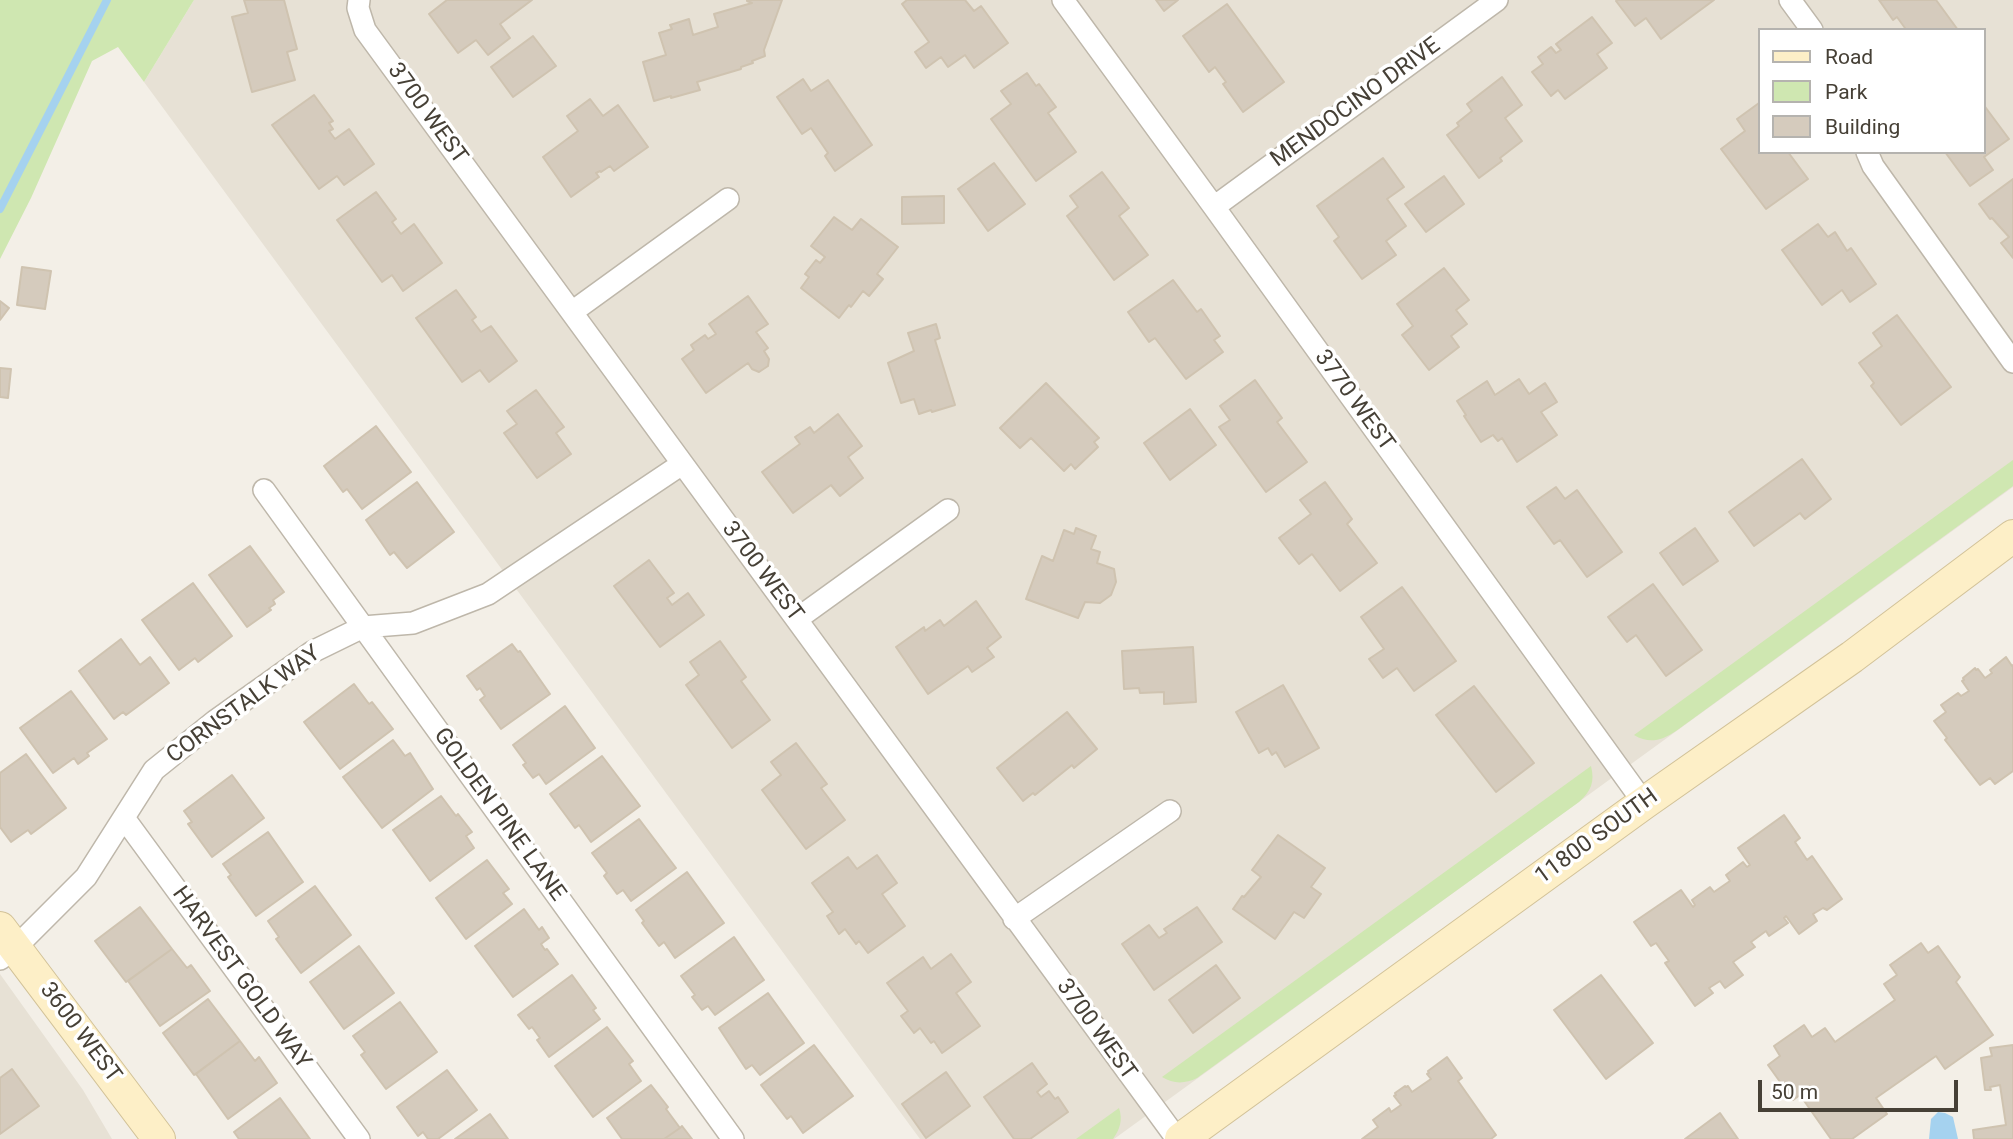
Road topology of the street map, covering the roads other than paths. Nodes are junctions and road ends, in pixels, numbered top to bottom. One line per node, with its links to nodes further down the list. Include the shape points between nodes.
1 (359, 0): 9 (street, 3700 WEST, via 365,30)
2 (1063, 0): 8 (street, 3770 WEST)
3 (1497, 0): 8 (street, MENDOCINO DRIVE)
4 (1790, 0): 5 (street)
5 (1811, 28)
6 (1868, 154): 10 (street)
7 (728, 199): 9 (street)
8 (1214, 207): 17 (street, 3770 WEST)
9 (572, 312): 11 (street, 3700 WEST)
10 (2013, 362)
11 (682, 464): 15 (street, 3700 WEST); 16 (street, CORNSTALK WAY, via 488,594 413,623)
12 (264, 490): 16 (street, GOLDEN PINE LANE)
13 (948, 510): 15 (street)
14 (2013, 536): 17 (main road, 11800 SOUTH, via 1853,657)
15 (797, 619): 20 (street, 3700 WEST)
16 (363, 628): 19 (street, CORNSTALK WAY, via 312,652 195,738 155,770); 24 (street, GOLDEN PINE LANE)
17 (1644, 803): 25 (main road, 11800 SOUTH)
18 (1170, 811): 20 (street)
19 (124, 818): 21 (street, CORNSTALK WAY, via 86,877); 23 (street, HARVEST GOLD WAY)
20 (1014, 919): 25 (street, 3700 WEST)
21 (5, 945): 22 (main road, 3600 WEST)
22 (159, 1139)
23 (359, 1139)
24 (733, 1139)
25 (1179, 1139)

